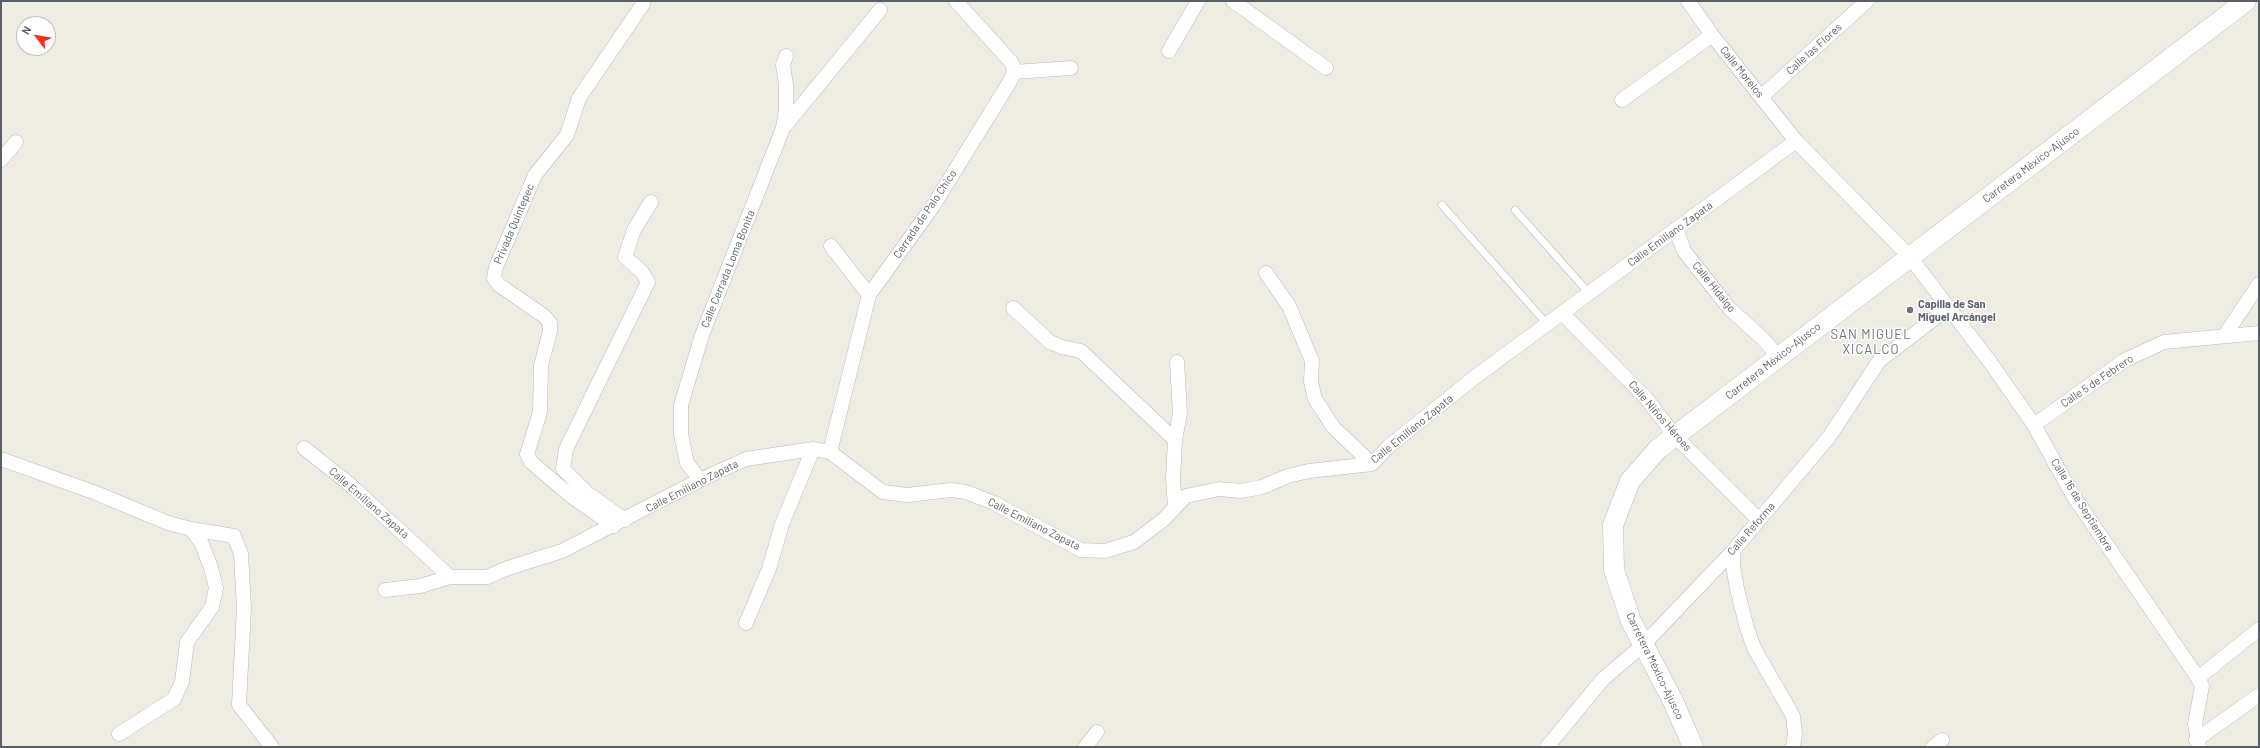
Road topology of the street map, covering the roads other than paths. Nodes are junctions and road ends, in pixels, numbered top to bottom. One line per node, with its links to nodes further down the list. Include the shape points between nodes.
1 (956, 1): 14 (street, via 1012,63)
2 (1198, 1): 10 (street)
3 (1233, 1): 13 (street)
4 (1688, 1): 9 (street, Calle Morelos)
5 (1867, 1): 15 (street, Calle las Flores)
6 (2246, 1): 26 (main road, Carretera México-Ajusco)
7 (643, 4): 50 (street, Privada Quintepec, via 579,98 568,135 535,175 496,267 494,278 499,285 544,316 550,323 541,366 540,412 527,454 531,462 571,496)
8 (880, 10): 17 (street)
9 (1712, 35): 15 (street, Calle Morelos); 16 (street)
10 (1170, 51)
11 (786, 56): 17 (street, Calle Cerrada Loma Bonita, via 783,65 786,110)
12 (1071, 68): 14 (street)
13 (1326, 68)
14 (1014, 72): 30 (street, Cerrada de Palo Chico, via 1010,83 933,206)
15 (1762, 96): 18 (street, Calle Morelos)
16 (1622, 100)
17 (783, 128): 47 (street, Calle Cerrada Loma Bonita, via 702,335 681,405 681,434 688,463)
18 (1796, 141): 24 (street, Calle Emiliano Zapata); 26 (street, Calle Morelos)
19 (16, 142): 20 (street)
20 (1, 160)
21 (651, 202): 50 (street, via 634,230 624,256 642,272 648,282 566,449 563,469)
22 (1442, 205): 34 (lane)
23 (1515, 210): 29 (lane)
24 (1676, 229): 29 (street, Calle Emiliano Zapata); 37 (street, Calle Hidalgo, via 1684,251 1729,308)
25 (831, 246): 30 (street)
26 (1910, 257): 32 (street, Calle 16 de Septiembre); 37 (main road, Carretera México-Ajusco)
27 (1266, 273): 46 (street, via 1289,306 1312,361 1311,382 1315,399 1334,428)
28 (2259, 284): 36 (street)
29 (1589, 293): 33 (street, Calle Emiliano Zapata)
30 (869, 295): 44 (street, Cerrada de Palo Chico)
31 (1013, 308): 41 (street, via 1050,342 1081,351)
32 (1948, 308): 39 (street, Calle 16 de Septiembre); 49 (street, Calle Reforma, via 1879,361 1829,437)
33 (1562, 313): 34 (street, Calle Emiliano Zapata); 40 (street, Calle Niños Héroes, via 1646,398)
34 (1547, 324): 46 (street, Calle Emiliano Zapata, via 1475,377 1388,447)
35 (2259, 333): 36 (street, Calle 5 de Febrero)
36 (2225, 335): 39 (street, Calle 5 de Febrero, via 2164,342 2125,360)
37 (1778, 356): 40 (main road, Carretera México-Ajusco)
38 (1177, 362): 41 (street, via 1180,413)
39 (2034, 425): 58 (street, Calle 16 de Septiembre, via 2074,497)
40 (1675, 436): 49 (street, Calle Niños Héroes); 57 (main road, Carretera México-Ajusco, via 1658,449 1630,481 1613,525 1614,570 1631,621)
41 (1175, 440): 48 (street)
42 (304, 448): 53 (street, Calle Emiliano Zapata, via 348,482)
43 (813, 449): 44 (street, Calle Emiliano Zapata); 47 (street, Calle Emiliano Zapata, via 746,459); 55 (street, via 782,524 769,569)
44 (830, 452): 48 (street, Calle Emiliano Zapata, via 883,492 908,495 951,490 966,492 994,503 1081,550 1105,551 1134,542 1163,520)
45 (1, 459): 51 (street, via 96,493 168,523)
46 (1372, 464): 48 (street, Calle Emiliano Zapata, via 1309,471 1288,476 1262,487 1241,491 1219,489 1186,496)
47 (700, 480): 50 (street, Calle Emiliano Zapata)
48 (1175, 506)
49 (1759, 520): 52 (street, Calle Reforma)
50 (620, 523): 53 (street, Calle Emiliano Zapata, via 562,551 508,568 487,578)
51 (191, 529): 61 (street, via 202,544 211,568 216,588 212,607 187,642 182,682 174,699); 63 (street, via 234,536 241,554 244,608 239,705)
52 (1733, 551): 57 (street, Calle Reforma); 67 (street, via 1733,566 1747,628 1754,648 1793,716)
53 (450, 577): 54 (street, via 420,586)
54 (386, 590)
55 (746, 623)
56 (2259, 629): 58 (street)
57 (1643, 645): 65 (street, Calle Reforma, via 1603,680); 66 (main road, Carretera México-Ajusco, via 1673,701)
58 (2198, 678): 62 (street, Calle 16 de Septiembre, via 2202,692 2195,724)
59 (2259, 695): 62 (street)
60 (1097, 732): 64 (street)
61 (119, 734)
62 (2197, 744)
63 (272, 747)
64 (1085, 747)
65 (1548, 747)
66 (1693, 747)
67 (1793, 747)

